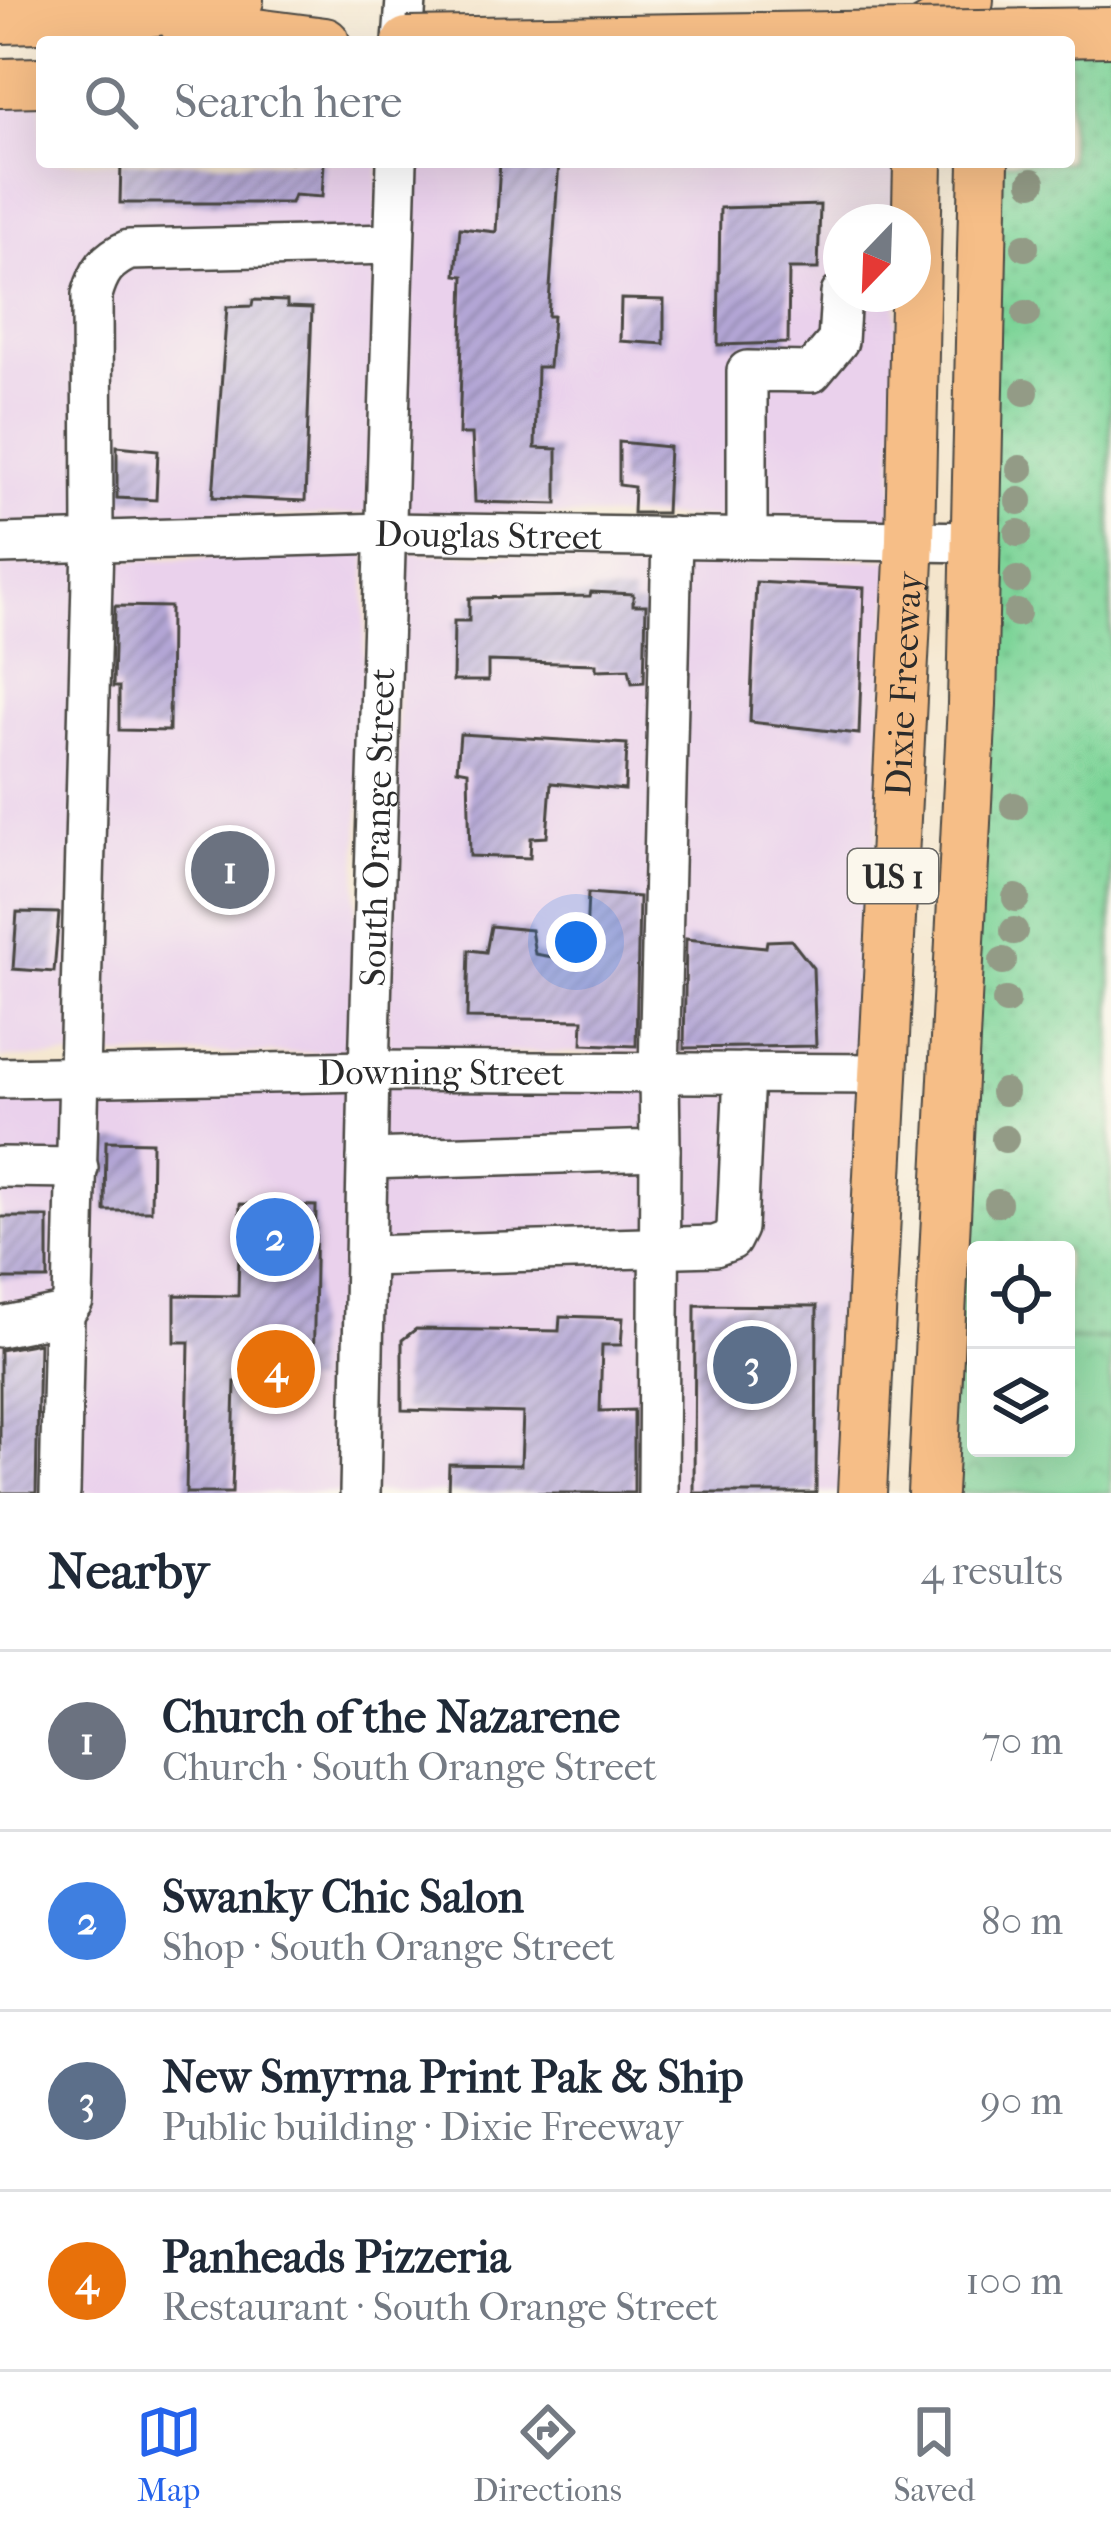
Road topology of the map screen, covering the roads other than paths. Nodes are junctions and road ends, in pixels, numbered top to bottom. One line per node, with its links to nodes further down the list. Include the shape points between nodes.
1 (239, 0): 5 (main road)
2 (406, 0): 10 (street)
3 (969, 0): 7 (main road)
4 (987, 0): 12 (main road)
5 (120, 16): 6 (main road); 9 (main road)
6 (0, 20)
7 (918, 30)
8 (1111, 32): 11 (main road, bridge)
9 (278, 36)
10 (405, 36)
11 (829, 36)
12 (986, 36)
13 (36, 82): 14 (main road)
14 (0, 83)
15 (397, 168): 19 (street, South Orange Street)
16 (918, 168): 18 (main road, Dixie Freeway / US 1)
17 (984, 168): 27 (main road, Dixie Freeway / US 1)
18 (917, 204)
19 (394, 244): 22 (street, South Orange Street); 26 (street, via 129,250 111,258 92,295)
20 (840, 312): 24 (street, via 838,341 812,372 747,371)
21 (914, 312): 25 (main road, Dixie Freeway / US 1)
22 (386, 533): 23 (street, Douglas Street); 26 (street, Douglas Street); 29 (street, South Orange Street)
23 (672, 537): 24 (street, Douglas Street); 30 (street)
24 (747, 538): 25 (street, Douglas Street)
25 (910, 540): 27 (street, Douglas Street); 32 (main road, Dixie Freeway / US 1)
26 (93, 542): 28 (street, Douglas Street); 33 (street)
27 (978, 542): 47 (main road, Dixie Freeway / US 1)
28 (0, 544)
29 (369, 1071): 30 (street, Downing Street); 33 (street, Downing Street); 36 (street, South Orange Street)
30 (658, 1072): 31 (street, Downing Street); 35 (street)
31 (744, 1073): 32 (street, Downing Street); 39 (street, via 737,1228 715,1246)
32 (883, 1074): 46 (main road, Dixie Freeway / US 1)
33 (82, 1076): 34 (street, Downing Street); 38 (street)
34 (0, 1078)
35 (660, 1150): 36 (street); 39 (street)
36 (367, 1159): 40 (street, South Orange Street)
37 (0, 1167): 38 (street)
38 (78, 1168): 41 (street, via 73,1301)
39 (659, 1248): 40 (street); 45 (street)
40 (365, 1256): 44 (street, South Orange Street)
41 (64, 1314): 42 (street); 43 (street)
42 (0, 1327)
43 (60, 1493)
44 (360, 1493)
45 (658, 1493)
46 (862, 1493)
47 (932, 1493)

